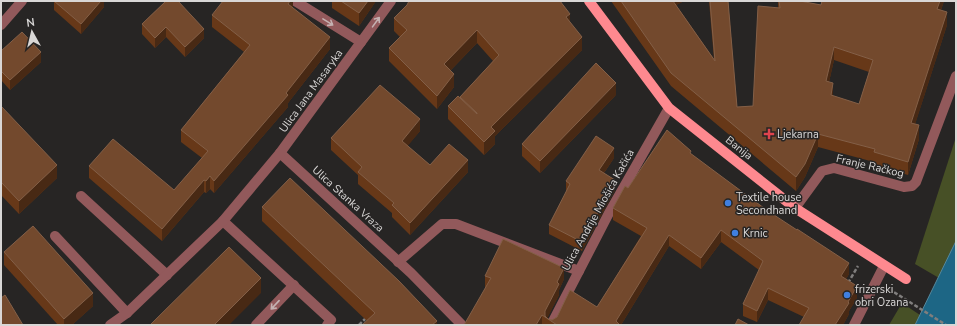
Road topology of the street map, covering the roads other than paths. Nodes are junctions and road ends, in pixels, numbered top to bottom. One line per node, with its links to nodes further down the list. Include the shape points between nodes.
1 (22, 1): 5 (street)
2 (295, 1): 6 (street, one-way to 6)
3 (391, 1): 6 (street, Ulica Jana Masaryka, one-way to 3)
4 (589, 1): 8 (main road, Banija)
5 (1, 25)
6 (361, 42): 9 (street, Ulica Jana Masaryka)
7 (956, 76): 11 (street, Franje Račkog, via 916,182 912,186 904,187 834,168 826,169)
8 (669, 108): 11 (main road, Banija); 16 (street, Ulica Andrije Miošića Kačića)
9 (280, 154): 12 (street); 14 (street, Ulica Stanka Vraza)
10 (81, 196): 17 (street)
11 (796, 208): 15 (main road, Banija)
12 (223, 221): 17 (street); 19 (street)
13 (55, 236): 20 (street)
14 (398, 262): 16 (street, via 442,224 456,224); 24 (street, Ulica Stanka Vraza, via 461,324)
15 (884, 266): 18 (main road, Banija); 26 (street)
16 (579, 271): 25 (street, Ulica Andrije Miošića Kačića)
17 (167, 275): 20 (street)
18 (906, 279)
19 (294, 285): 21 (street); 23 (street, one-way to 23)
20 (127, 313): 22 (street)
21 (329, 322)
22 (110, 325)
23 (256, 325)
24 (459, 325)
25 (551, 325)
26 (854, 325)

